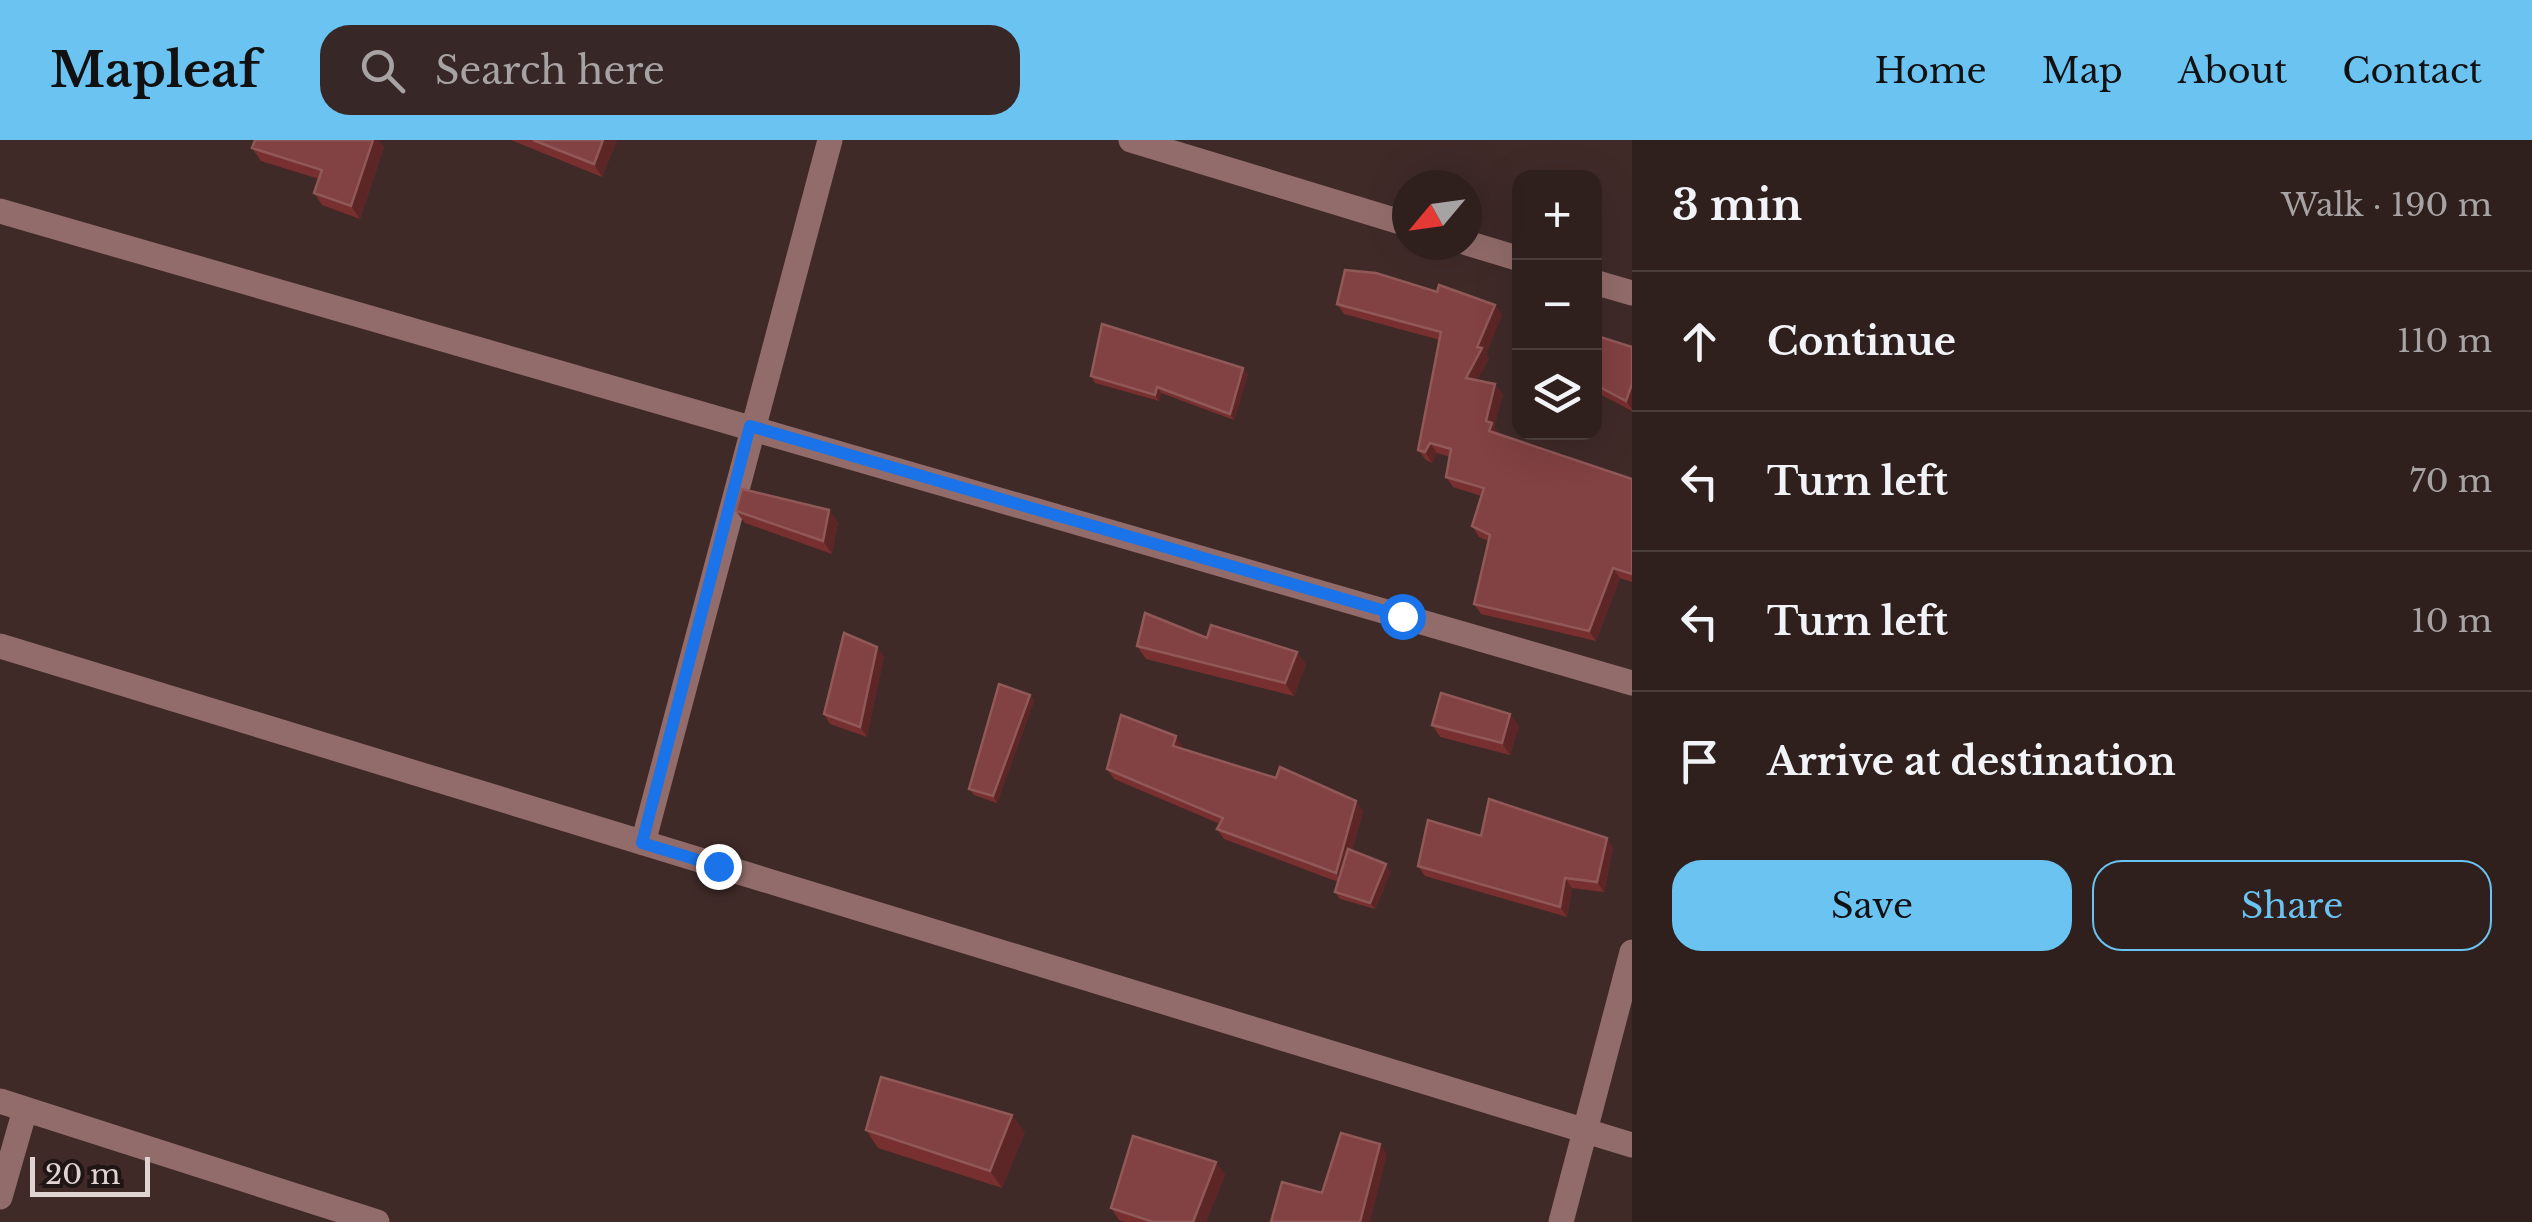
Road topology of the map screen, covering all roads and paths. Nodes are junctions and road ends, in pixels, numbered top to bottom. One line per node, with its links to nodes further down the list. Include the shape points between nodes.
1 (830, 140): 9 (street)
2 (1131, 140): 4 (street)
3 (0, 211): 9 (street)
4 (1392, 219)
5 (1482, 248): 6 (street)
6 (1512, 257)
7 (1602, 284): 8 (street)
8 (1632, 293)
9 (750, 426): 11 (street); 12 (street)
10 (0, 646): 12 (street)
11 (1632, 683)
12 (642, 843): 16 (street)
13 (1632, 952): 16 (street)
14 (0, 1101): 15 (street)
15 (25, 1110): 18 (street); 19 (street)
16 (1582, 1132): 17 (street); 20 (street)
17 (1632, 1144)
18 (0, 1197)
19 (377, 1222)
20 (1561, 1222)

